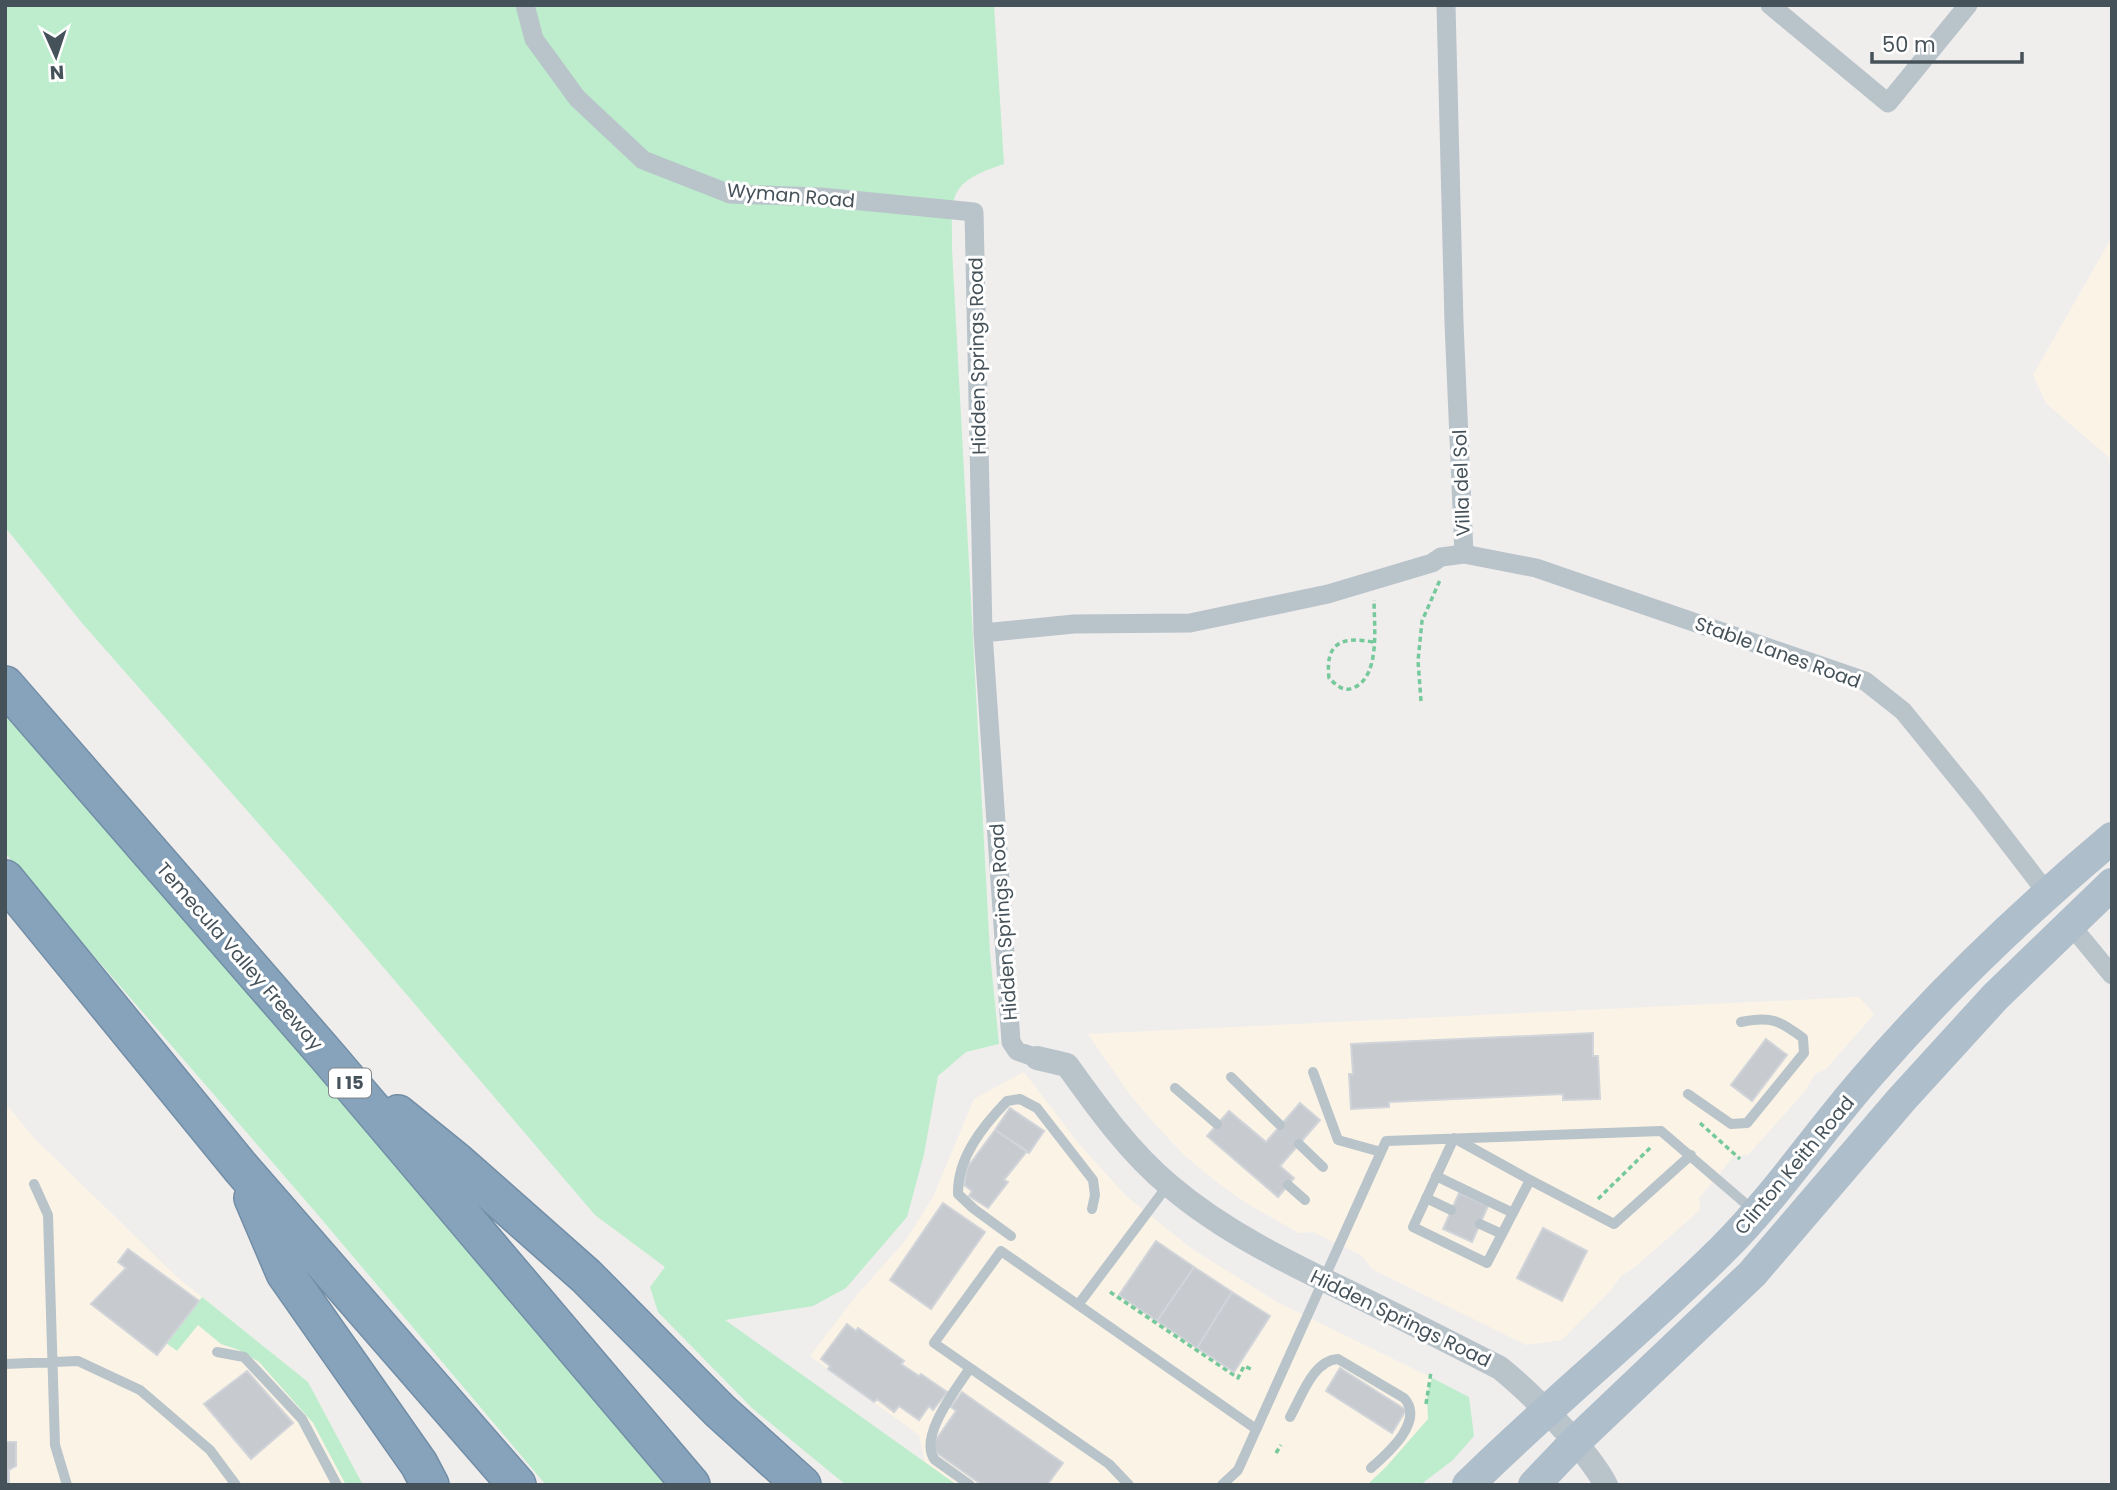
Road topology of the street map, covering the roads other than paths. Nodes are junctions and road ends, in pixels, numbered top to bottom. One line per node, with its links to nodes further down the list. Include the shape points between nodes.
1 (524, 5): 5 (street, Wyman Road, via 534,39 577,98 643,160 730,194)
2 (1446, 5): 6 (street, Villa del Sol)
3 (1770, 5): 4 (street, via 1888,103)
4 (1968, 5)
5 (974, 212): 7 (street, Hidden Springs Road)
6 (1464, 554): 7 (street, Villa del Sol, via 1441,557 1328,594 1189,623 1073,624); 13 (street, Stable Lanes Road, via 1536,568 1865,681 1903,711)
7 (984, 633): 18 (street, Hidden Springs Road, via 1011,1042 1017,1051)
8 (5, 685): 17 (highway, Temecula Valley Freeway / I 15)
9 (2112, 838): 13 (main road, Clinton Keith Road)
10 (2112, 860): 14 (main road, via 2071,902 2066,916)
11 (5, 879): 31 (highway)
12 (2112, 884): 14 (main road, Clinton Keith Road)
13 (2046, 893): 23 (main road, via 2048,913 1951,1013 1906,1070); 42 (main road, Clinton Keith Road, via 1867,1077)
14 (2070, 923): 15 (street); 23 (main road, Clinton Keith Road)
15 (2112, 975)
16 (1741, 1022): 22 (lane, via 1780,1021 1802,1038 1804,1053 1747,1123 1731,1124)
17 (329, 1058): 62 (highway, Temecula Valley Freeway / I 15); 63 (highway, via 457,1161 586,1276 720,1411)
18 (1037, 1058): 35 (street, Hidden Springs Road, via 1067,1065 1091,1100)
19 (1313, 1072): 28 (lane, via 1338,1140)
20 (1231, 1077): 25 (lane)
21 (1175, 1088): 24 (lane)
22 (1688, 1094)
23 (1901, 1100): 55 (main road, Clinton Keith Road, via 1752,1274)
24 (1217, 1124)
25 (1280, 1125)
26 (1454, 1139): 28 (lane, via 1386,1141); 29 (lane, via 1661,1131); 32 (lane); 33 (lane)
27 (1299, 1144): 30 (lane)
28 (1381, 1152): 46 (lane)
29 (1691, 1155): 33 (lane, via 1614,1224); 42 (lane)
30 (1323, 1167)
31 (241, 1168): 60 (highway, via 285,1273); 61 (highway)
32 (1436, 1176): 37 (lane); 41 (lane)
33 (1530, 1181): 41 (lane)
34 (34, 1184): 49 (lane, via 48,1214)
35 (1168, 1185): 46 (street, Hidden Springs Road, via 1240,1235); 47 (lane)
36 (1288, 1185): 38 (lane)
37 (1426, 1198): 40 (lane); 44 (lane, via 1413,1227 1486,1263)
38 (1305, 1200)
39 (1092, 1209): 45 (lane, via 1093,1180 1037,1108 1020,1099 1007,1101 966,1154 958,1194)
40 (1451, 1210)
41 (1513, 1213): 44 (lane)
42 (1756, 1213): 52 (main road, Clinton Keith Road)
43 (1480, 1224): 44 (lane)
44 (1502, 1234)
45 (1011, 1236)
46 (1322, 1279): 52 (street, Hidden Springs Road, via 1500,1368); 54 (lane)
47 (1078, 1305): 51 (lane, via 1001,1251 934,1343); 54 (lane)
48 (217, 1352): 59 (lane, via 244,1357 302,1419)
49 (51, 1362): 50 (lane); 57 (lane, via 55,1445); 58 (lane, via 78,1362 140,1390 210,1450)
50 (5, 1364)
51 (970, 1368): 64 (lane, via 940,1415 929,1447 935,1460); 65 (lane, via 1109,1464)
52 (1546, 1411): 55 (street, Hidden Springs Road); 67 (main road, Clinton Keith Road)
53 (1290, 1417): 56 (lane, via 1315,1371 1331,1359 1404,1398 1411,1406 1411,1417 1395,1446)
54 (1256, 1429): 66 (lane, via 1238,1470)
55 (1574, 1443): 68 (main road, Clinton Keith Road); 69 (street, Hidden Springs Road)
56 (1371, 1468)
57 (67, 1485)
58 (236, 1485)
59 (337, 1485)
60 (430, 1485)
61 (517, 1485)
62 (691, 1485)
63 (802, 1485)
64 (970, 1485)
65 (1129, 1485)
66 (1222, 1485)
67 (1468, 1485)
68 (1534, 1485)
69 (1606, 1485)

